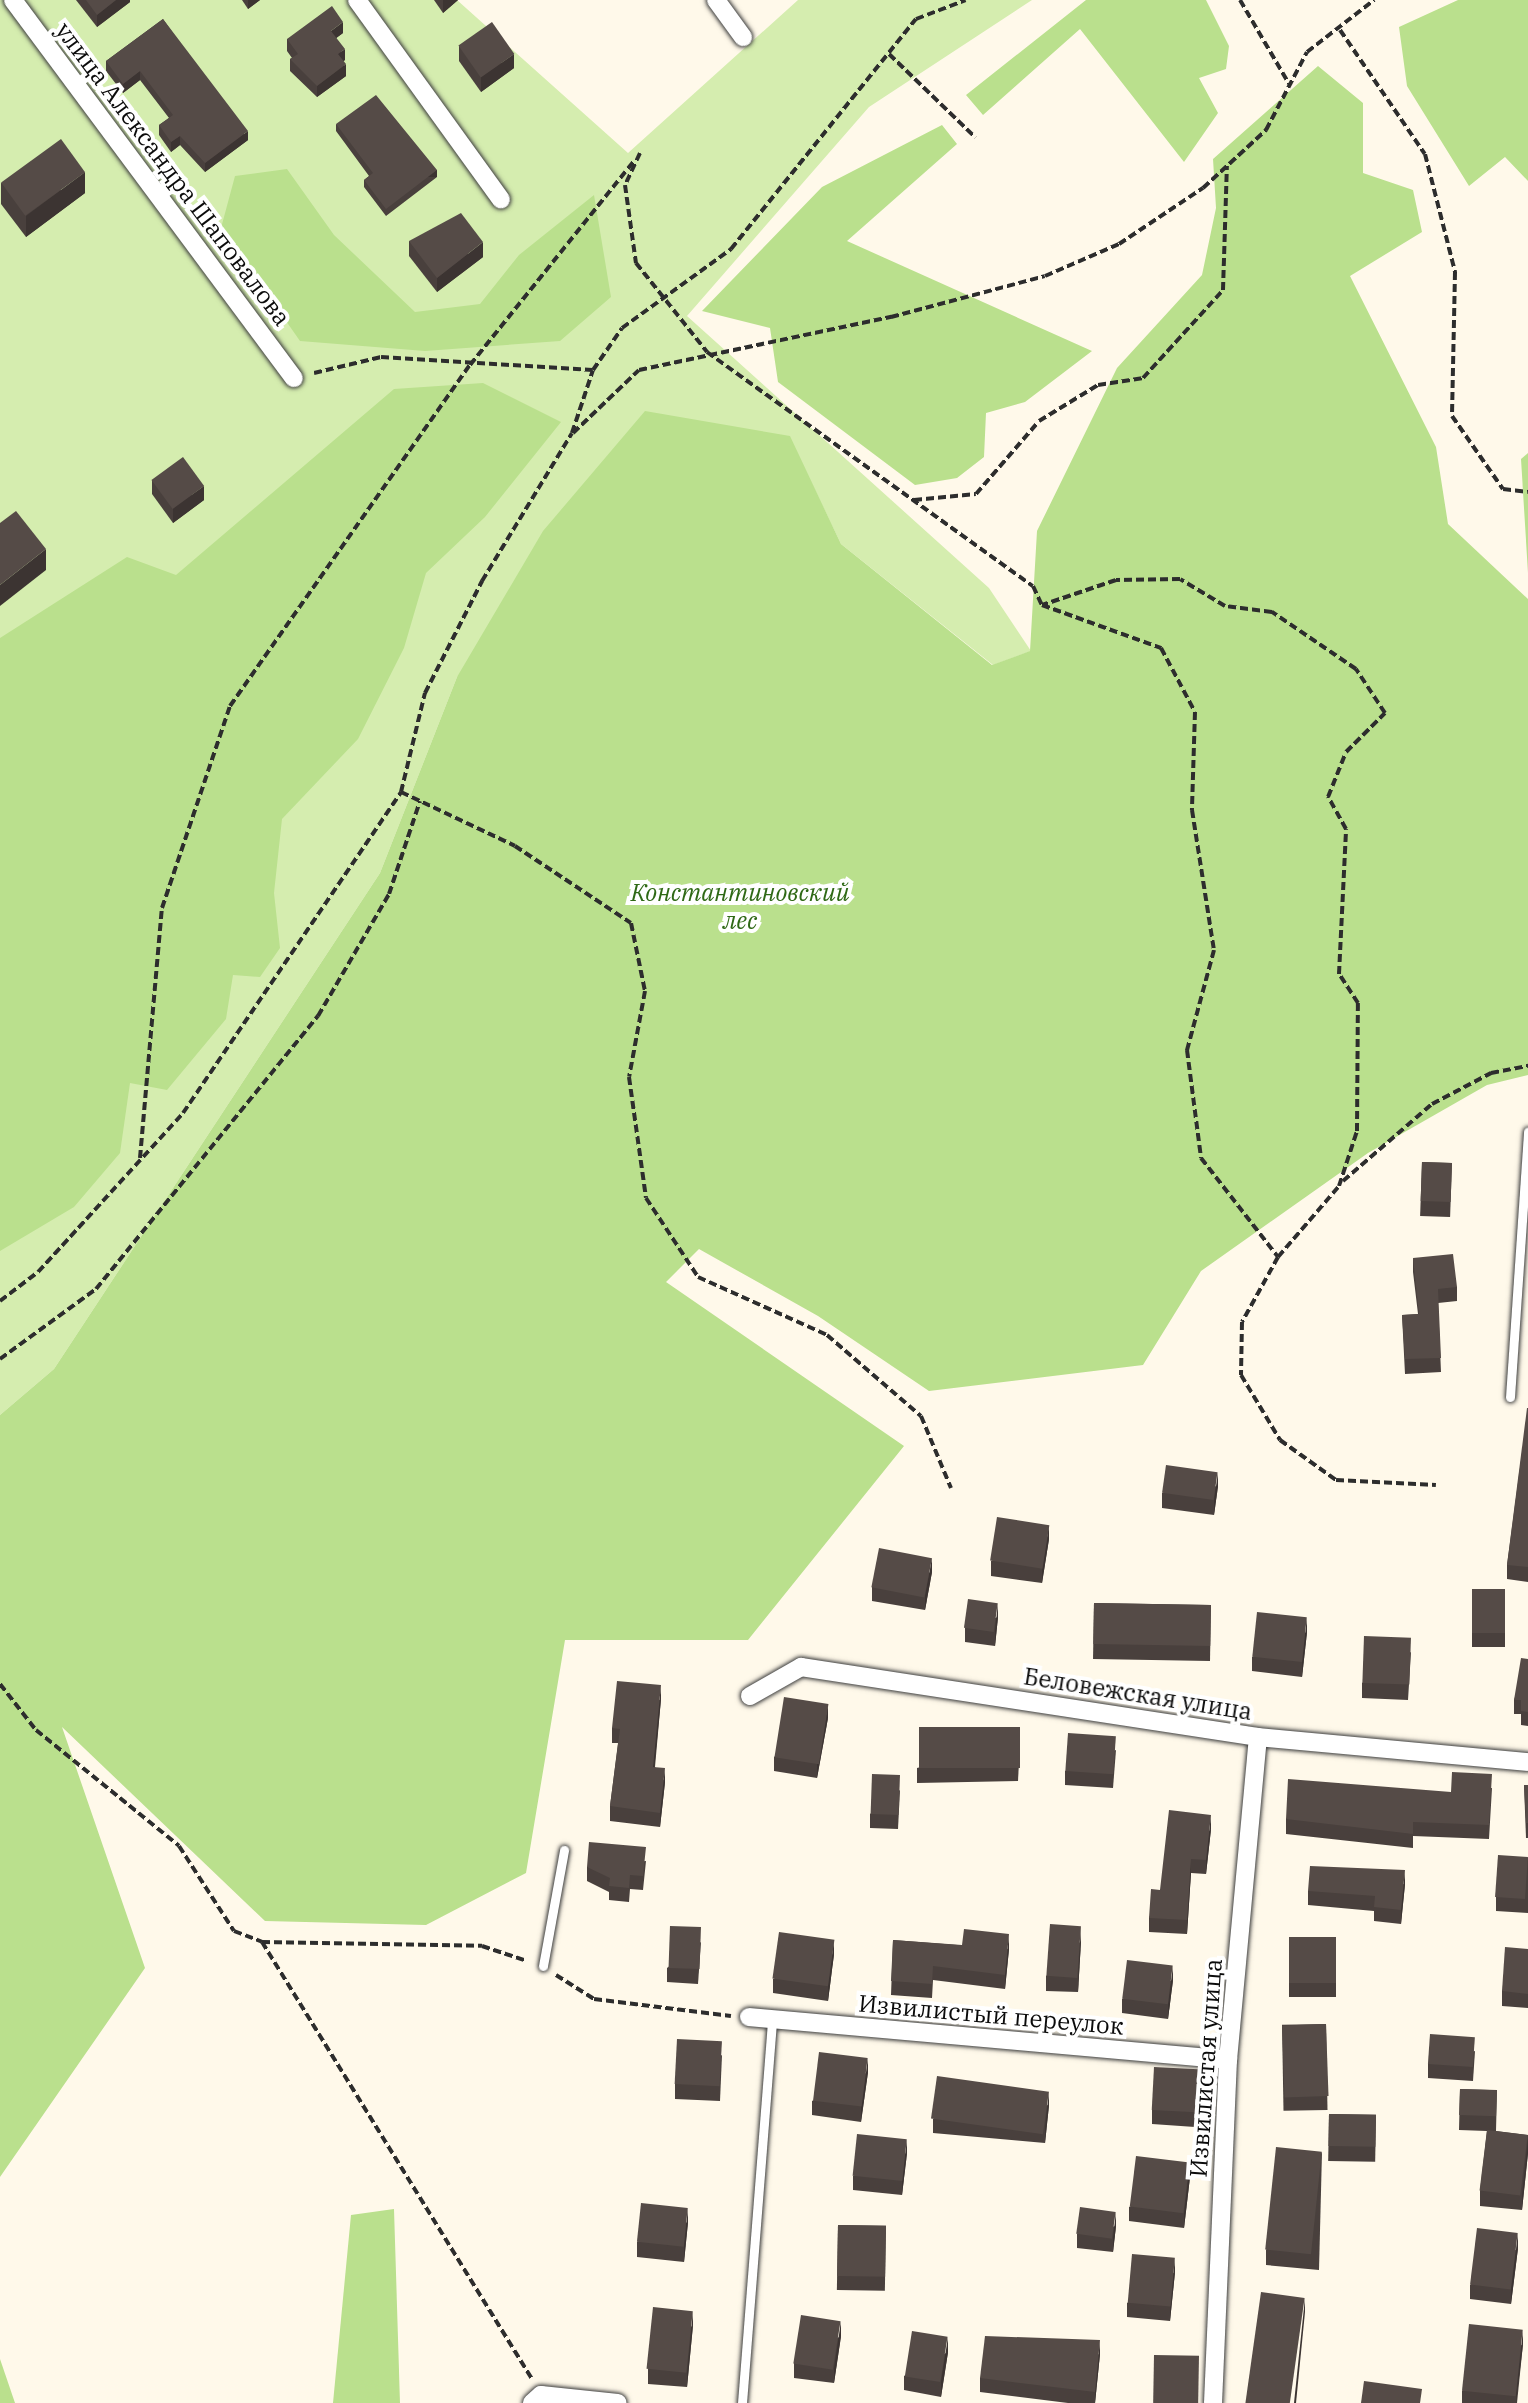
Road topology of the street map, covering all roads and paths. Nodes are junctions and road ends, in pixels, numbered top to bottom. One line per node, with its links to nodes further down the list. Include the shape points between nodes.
1 (13, 0): 18 (street, улица Александра Шаповалова)
2 (357, 0): 13 (street)
3 (716, 0): 8 (street)
4 (966, 0): 9 (path, via 916,19)
5 (1240, 0): 10 (path)
6 (1374, 0): 7 (path)
7 (1340, 30): 10 (path, via 1307,52); 20 (path, via 1425,154 1455,272 1452,416 1503,489)
8 (743, 37)
9 (889, 54): 11 (path); 14 (path, via 731,249)
10 (1289, 85): 12 (path, via 1266,130)
11 (975, 137)
12 (1227, 166): 15 (path, via 1119,244 1045,276 757,349); 21 (path, via 1223,290 1143,378 1098,385 1039,421 976,494)
13 (501, 200)
14 (662, 302): 15 (path); 16 (path, via 636,263 625,219 625,185 640,153); 17 (path, via 622,328)
15 (707, 352): 19 (path, via 639,370); 21 (path)
16 (470, 365): 17 (path); 18 (path, via 381,357); 27 (path, via 230,706 162,908)
17 (593, 370): 19 (path)
18 (294, 378)
19 (572, 433): 23 (path, via 482,581 425,693)
20 (1528, 492)
21 (911, 500): 22 (path, via 1033,586)
22 (1042, 605): 28 (path, via 1116,580 1180,579 1225,606 1272,612 1356,669 1385,713 1346,752 1328,797 1346,829 1339,974 1358,1003 1357,1131); 29 (path, via 1161,648 1195,712 1192,810 1214,950 1187,1050 1201,1158)
23 (401, 792): 24 (path); 27 (path, via 183,1113)
24 (420, 801): 31 (path, via 389,894 318,1016 96,1289); 34 (path, via 515,846 631,923 645,991 629,1077 646,1198 698,1277 827,1335 921,1416)
25 (1528, 1066): 28 (path, via 1491,1073 1432,1104 1359,1160)
26 (1528, 1132): 32 (lane)
27 (140, 1160): 30 (path, via 38,1272)
28 (1339, 1186): 29 (path)
29 (1278, 1257): 33 (path, via 1242,1322 1241,1375 1280,1440 1336,1480)
30 (0, 1301)
31 (0, 1359)
32 (1510, 1397)
33 (1436, 1485)
34 (951, 1488)
35 (0, 1684): 40 (path, via 36,1730 179,1846 234,1931)
36 (750, 1696): 37 (street, Беловежская улица, via 801,1667)
37 (1258, 1737): 38 (street, Беловежская улица); 44 (street, Извилистая улица)
38 (1528, 1762)
39 (564, 1850): 41 (lane)
40 (262, 1942): 41 (path, via 482,1946); 45 (path)
41 (543, 1966): 42 (path, via 594,1999)
42 (749, 2017): 43 (street, Извилистый переулок)
43 (772, 2019): 44 (street, Извилистый переулок); 47 (lane)
44 (1228, 2060): 48 (street, Извилистая улица)
45 (536, 2399): 46 (street)
46 (618, 2403)
47 (742, 2403)
48 (1213, 2403)

